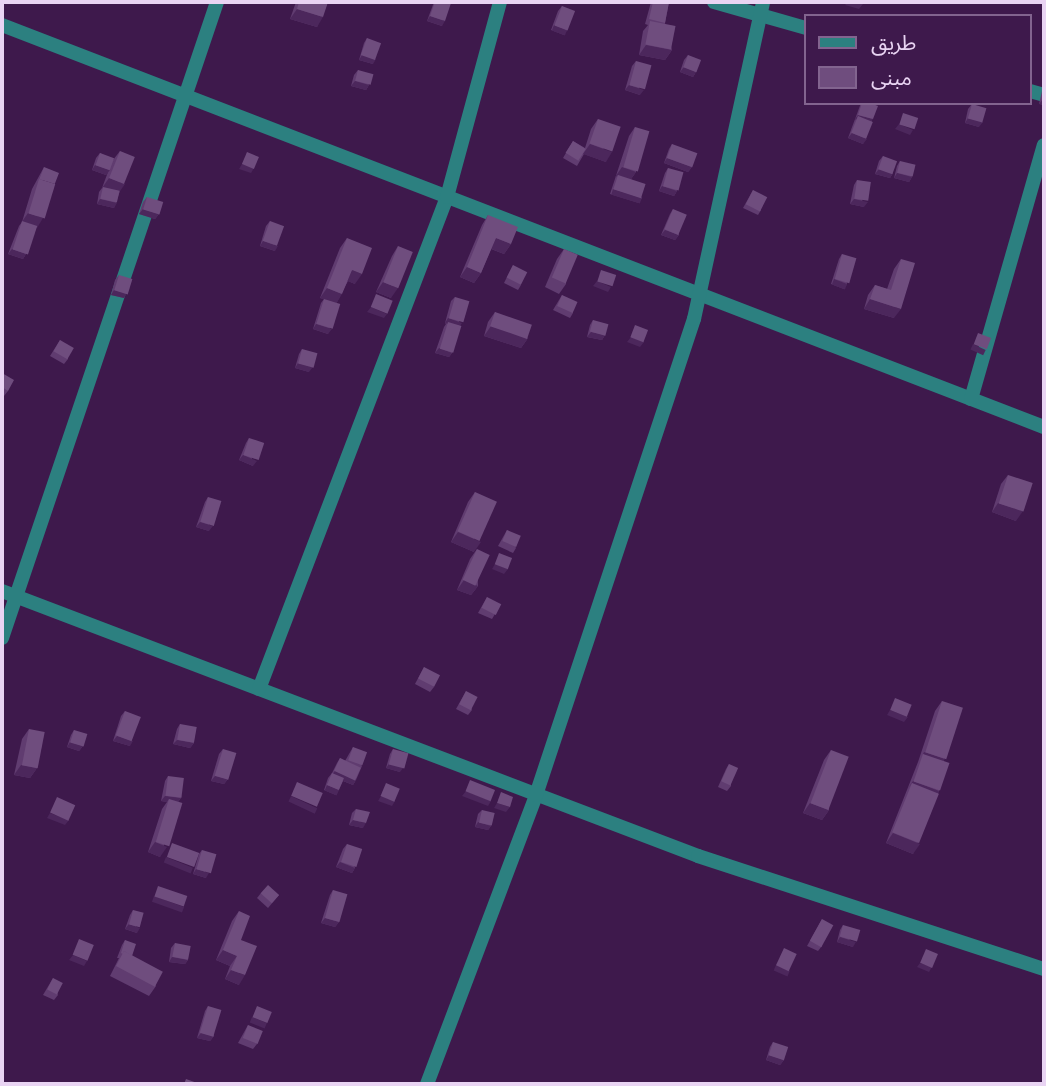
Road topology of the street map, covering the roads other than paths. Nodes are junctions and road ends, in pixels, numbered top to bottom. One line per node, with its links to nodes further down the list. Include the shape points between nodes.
1 (217, 2): 7 (street)
2 (500, 2): 9 (street)
3 (713, 2): 4 (street)
4 (761, 8): 6 (street); 10 (street)
5 (2, 25): 7 (street)
6 (804, 27)
7 (186, 96): 9 (street); 14 (street)
8 (1044, 145): 11 (street)
9 (447, 197): 10 (street); 16 (street)
10 (699, 294): 11 (street); 17 (street)
11 (971, 399): 12 (street)
12 (1044, 427)
13 (2, 591): 14 (street)
14 (18, 597): 15 (street); 16 (street)
15 (2, 638)
16 (259, 688): 17 (street)
17 (536, 794): 18 (street, via 698,856); 19 (street)
18 (1044, 968)
19 (427, 1084)

